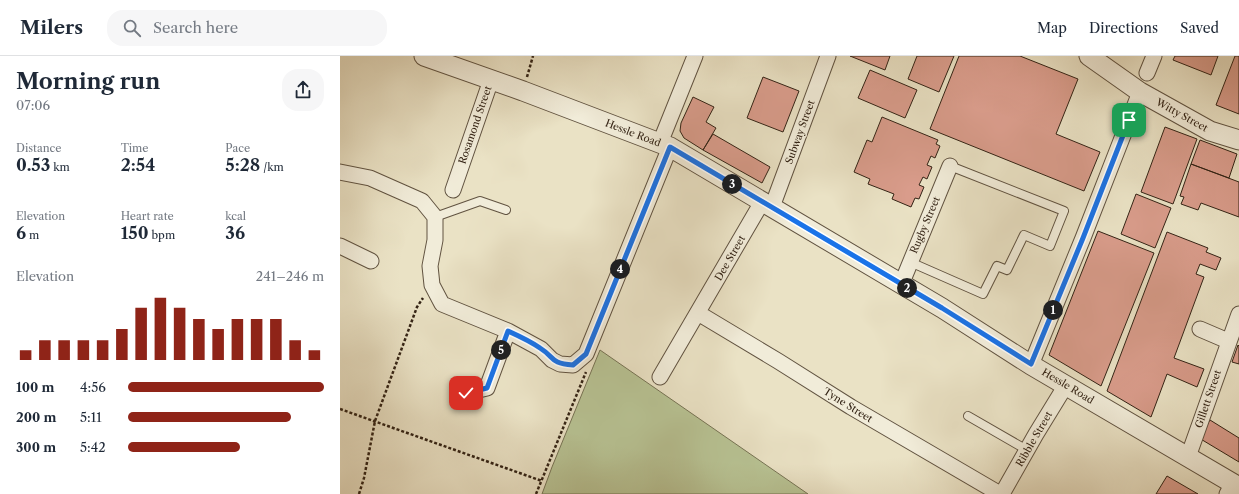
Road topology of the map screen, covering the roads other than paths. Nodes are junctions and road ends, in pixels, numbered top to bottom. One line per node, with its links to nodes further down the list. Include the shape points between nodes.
1 (424, 56): 7 (street, Hessle Road)
2 (694, 56): 10 (street)
3 (828, 56): 14 (street, Subway Street)
4 (1089, 56): 8 (street, Witty Street)
5 (1154, 56): 6 (street)
6 (1148, 73)
7 (491, 80): 10 (street, Hessle Road); 13 (street, Rosamond Street, via 466,172)
8 (1140, 92): 9 (street, Witty Street, via 1210,131); 26 (street)
9 (1239, 140)
10 (665, 145): 14 (street, Hessle Road); 24 (street, via 586,354 573,365 560,364 541,349)
11 (950, 166): 19 (street, Rugby Street); 19 (lane, via 1064,211 1050,246 1024,235 1007,270 997,266 983,294)
12 (340, 172): 16 (street, via 370,178 416,199)
13 (453, 190)
14 (767, 205): 20 (street, Hessle Road); 21 (street, Dee Street)
15 (506, 210): 16 (lane, via 480,201)
16 (435, 217): 24 (street, via 435,240 430,266 432,285 442,304)
17 (340, 246): 18 (street)
18 (371, 261)
19 (910, 262): 20 (street, Rugby Street)
20 (901, 285): 26 (street, Hessle Road)
21 (698, 313): 27 (street, Dee Street); 34 (street, Tyne Street, via 851,407)
22 (1239, 314): 25 (street, Gillett Street)
23 (1200, 329): 25 (street)
24 (508, 331): 29 (street, via 487,388)
25 (1228, 341): 32 (street, Gillett Street)
26 (1031, 364): 28 (street, Hessle Road)
27 (660, 377)
28 (1066, 385): 31 (street, Ribble Street); 32 (street, Hessle Road)
29 (466, 393)
30 (968, 416): 31 (lane)
31 (1027, 450): 34 (street, Ribble Street)
32 (1188, 457): 33 (street, Hessle Road)
33 (1233, 488)
34 (1001, 494)

